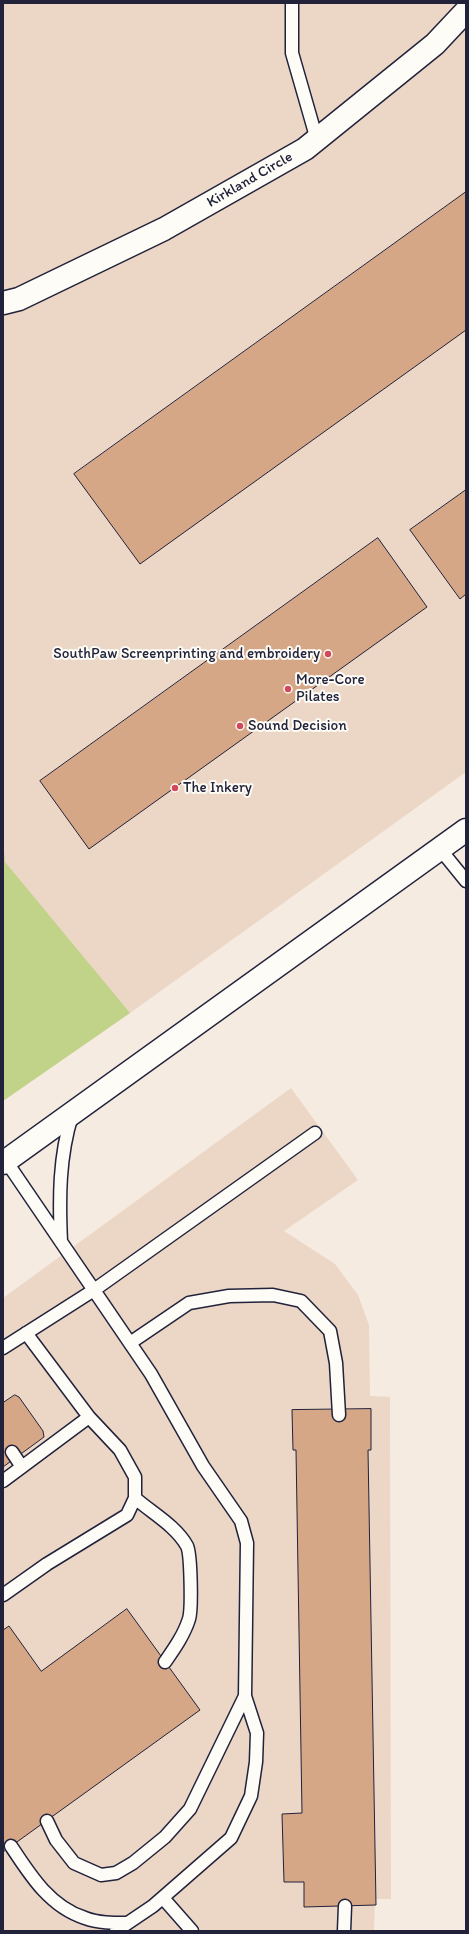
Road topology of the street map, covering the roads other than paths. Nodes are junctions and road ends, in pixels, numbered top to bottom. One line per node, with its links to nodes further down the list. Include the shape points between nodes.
1 (292, 3): 3 (lane, via 292,53)
2 (466, 11): 3 (main road, Kirkland Circle, via 435,44)
3 (318, 140): 4 (main road, Kirkland Circle, via 164,229 19,299)
4 (3, 303)
5 (466, 830): 6 (main road)
6 (440, 849): 7 (lane); 8 (main road)
7 (466, 881)
8 (73, 1113): 10 (main road); 11 (lane, via 62,1157)
9 (315, 1133): 12 (lane)
10 (5, 1162): 11 (lane)
11 (61, 1242): 12 (lane)
12 (94, 1290): 13 (lane); 14 (lane)
13 (26, 1334): 15 (lane); 17 (lane)
14 (130, 1343): 16 (lane, via 189,1303 229,1296 273,1295 300,1301 330,1331 336,1363); 24 (lane, via 151,1374 203,1466 241,1521 247,1543)
15 (3, 1348)
16 (339, 1416)
17 (89, 1417): 19 (lane); 21 (lane, via 120,1450 135,1477)
18 (12, 1452): 19 (lane)
19 (22, 1467): 20 (lane)
20 (3, 1481)
21 (135, 1498): 22 (lane, via 127,1515 47,1564); 23 (lane, via 175,1531 187,1547 190,1578 189,1618)
22 (3, 1595)
23 (165, 1662)
24 (245, 1696): 25 (lane, via 190,1809 165,1837 133,1863 116,1873 101,1875 74,1863 56,1840); 27 (lane, via 257,1733 251,1796 231,1838)
25 (47, 1820)
26 (11, 1846): 29 (lane, via 28,1871 60,1907 85,1919)
27 (163, 1898): 29 (lane); 31 (lane)
28 (345, 1906): 32 (lane)
29 (128, 1923): 30 (lane)
30 (116, 1931)
31 (192, 1931)
32 (344, 1931)

